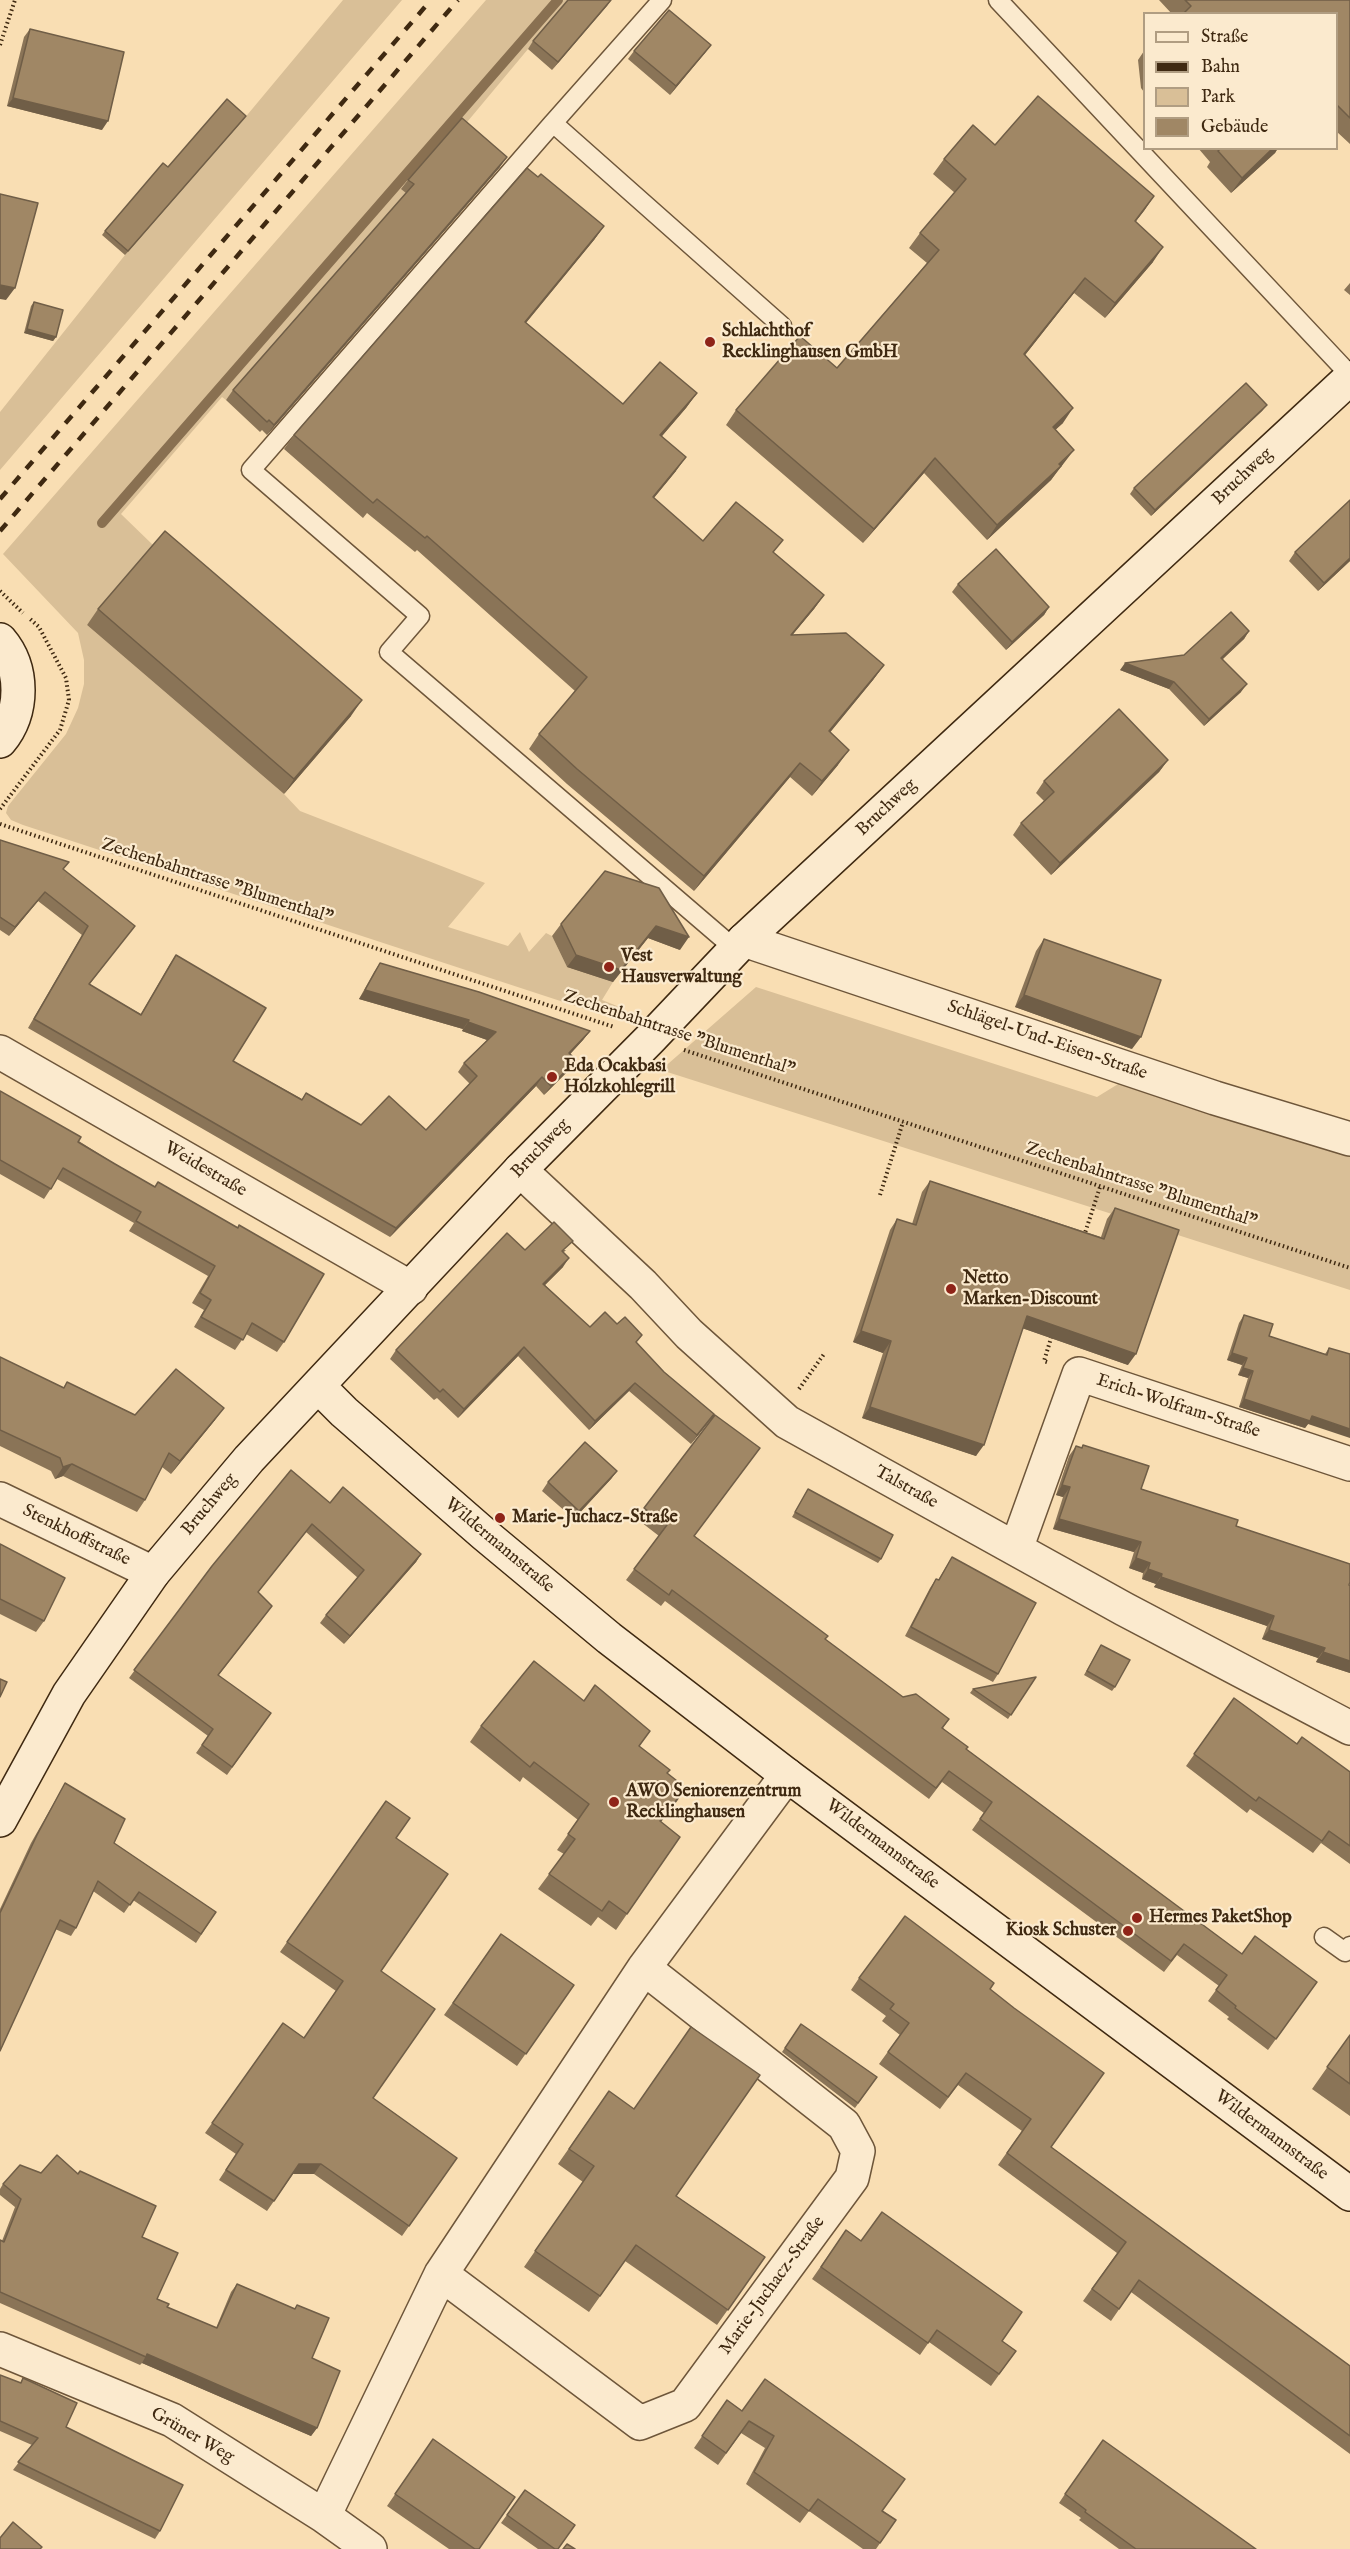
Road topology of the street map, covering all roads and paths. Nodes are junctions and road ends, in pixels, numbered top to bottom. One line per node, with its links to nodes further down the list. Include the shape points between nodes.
1 (15, 0): 4 (path)
2 (662, 0): 5 (lane)
3 (998, 0): 7 (lane)
4 (0, 45)
5 (554, 123): 6 (lane); 11 (lane, via 251,470 420,616 389,652)
6 (782, 326)
7 (1350, 376): 11 (street, Bruchweg)
8 (0, 640): 9 (street, via 18,673 17,704)
9 (0, 741)
10 (0, 824): 12 (path, Zechenbahntrasse "Blumenthal")
11 (740, 945): 12 (street, Bruchweg); 15 (street, Schlägel-Und-Eisen-Straße)
12 (650, 1039): 14 (path, Zechenbahntrasse "Blumenthal"); 16 (street, Bruchweg)
13 (0, 1052): 21 (street, Weidestraße)
14 (903, 1122): 17 (path, Zechenbahntrasse "Blumenthal"); 18 (path)
15 (1350, 1139)
16 (520, 1170): 21 (street, Bruchweg); 26 (street, Talstraße)
17 (1100, 1187): 19 (path); 20 (path, Zechenbahntrasse "Blumenthal")
18 (880, 1195)
19 (1082, 1241)
20 (1350, 1268)
21 (411, 1288): 25 (street, Bruchweg)
22 (1054, 1328): 24 (path, via 1044,1361)
23 (824, 1354): 26 (path)
24 (1079, 1374): 27 (street, Erich-Wolfram-Straße); 29 (street, Erich-Wolfram-Straße)
25 (318, 1386): 30 (street, Bruchweg, via 249,1459); 32 (street, Wildermannstraße, via 484,1534 609,1638)
26 (778, 1415): 29 (street, Talstraße)
27 (1350, 1464)
28 (0, 1499): 30 (street, Stenkhoffstraße)
29 (1016, 1549): 31 (street, Talstraße)
30 (153, 1573): 33 (street, Bruchweg, via 69,1694)
31 (1350, 1728)
32 (787, 1775): 36 (street); 37 (street, Wildermannstraße)
33 (0, 1820)
34 (1324, 1937): 35 (lane, via 1345,1952)
35 (1350, 1946)
36 (644, 1968): 38 (street); 38 (street, Marie-Juchacz-Straße, via 844,2125 858,2151 852,2178 685,2405 640,2423)
37 (1350, 2194)
38 (441, 2274): 40 (street)
39 (0, 2349): 40 (street, Grüner Weg, via 172,2420)
40 (324, 2516): 41 (street, Grüner Weg)
41 (370, 2549)

